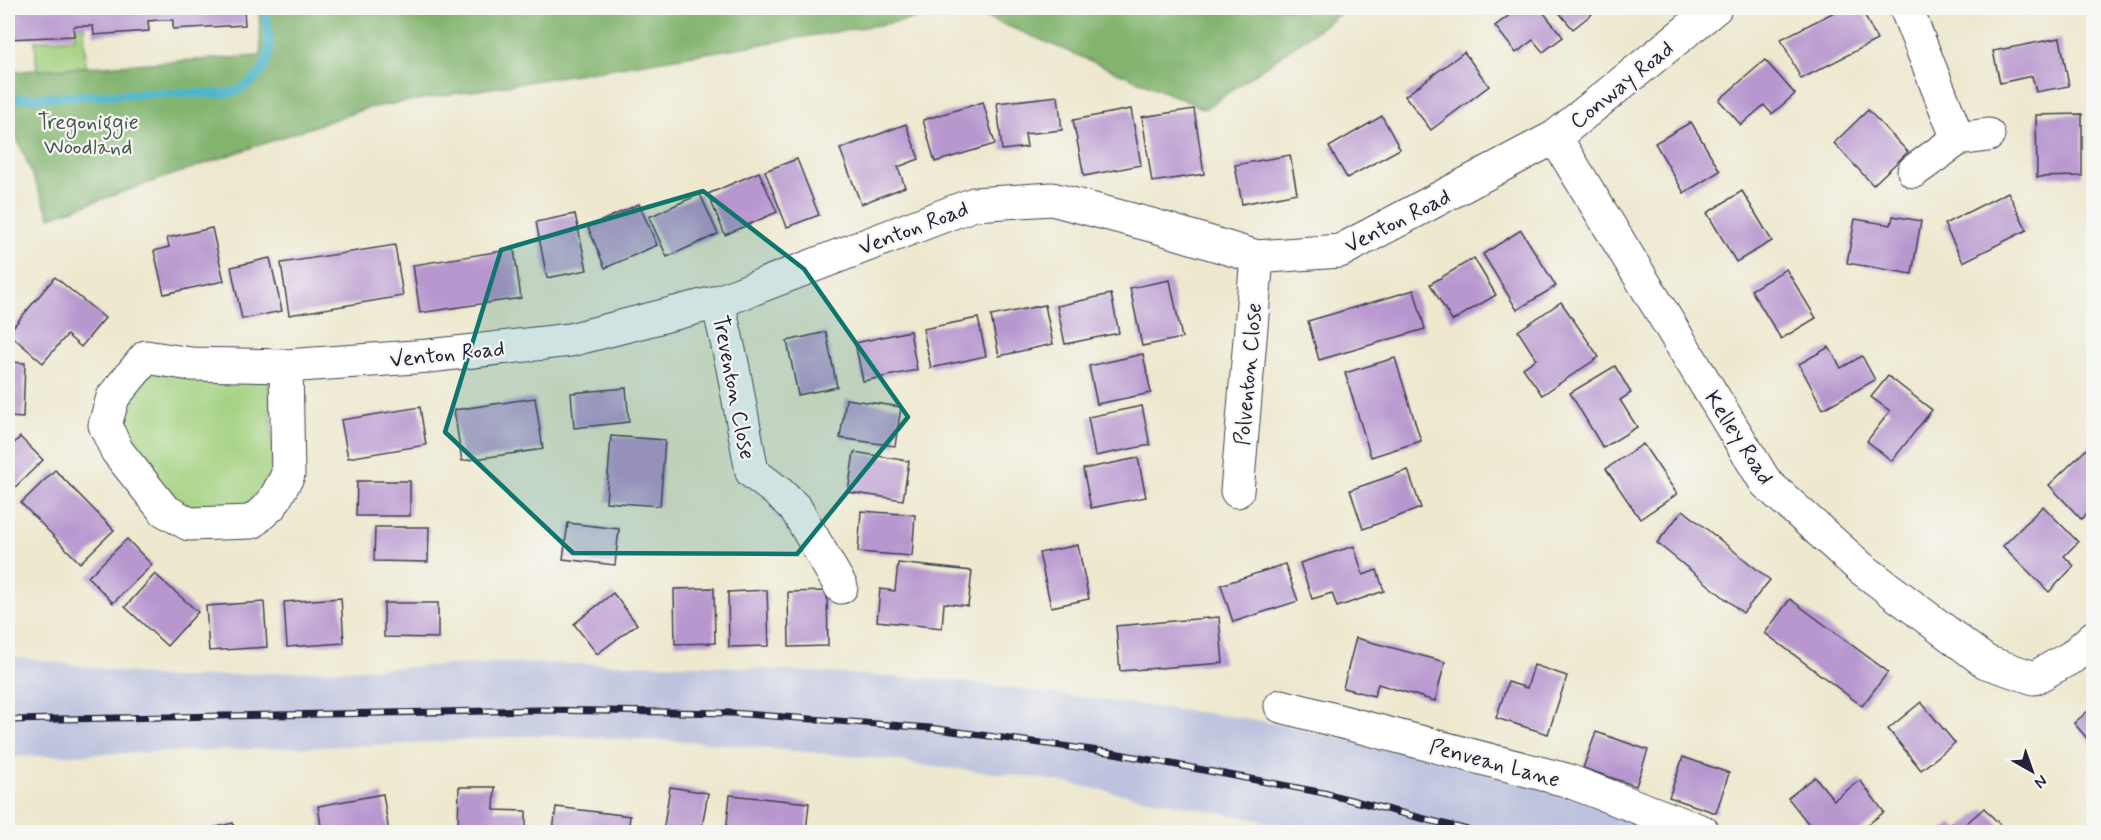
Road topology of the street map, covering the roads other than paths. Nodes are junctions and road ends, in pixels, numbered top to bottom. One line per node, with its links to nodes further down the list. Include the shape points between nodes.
1 (1715, 8): 3 (street, Conway Road)
2 (1906, 8): 4 (street, via 1973,137)
3 (1555, 137): 5 (street, Venton Road, via 1340,251); 10 (street, Kelley Road, via 1766,483 1862,568 1986,662 2034,678 2072,657)
4 (1914, 171)
5 (1257, 257): 6 (street, Venton Road, via 1052,199 974,204); 8 (street, Polventon Close)
6 (718, 302): 7 (street, Venton Road, via 570,340 429,356); 9 (street, Treventon Close, via 752,472 796,509)
7 (286, 366): 7 (street, Venton Road, via 288,476 273,504 252,522 189,524 164,510 117,451 105,425 113,398 146,357 191,364)
8 (1237, 491)
9 (841, 587)
10 (2094, 637)
11 (1281, 706): 12 (street, Penvean Lane, via 1566,780)
12 (1703, 832)

